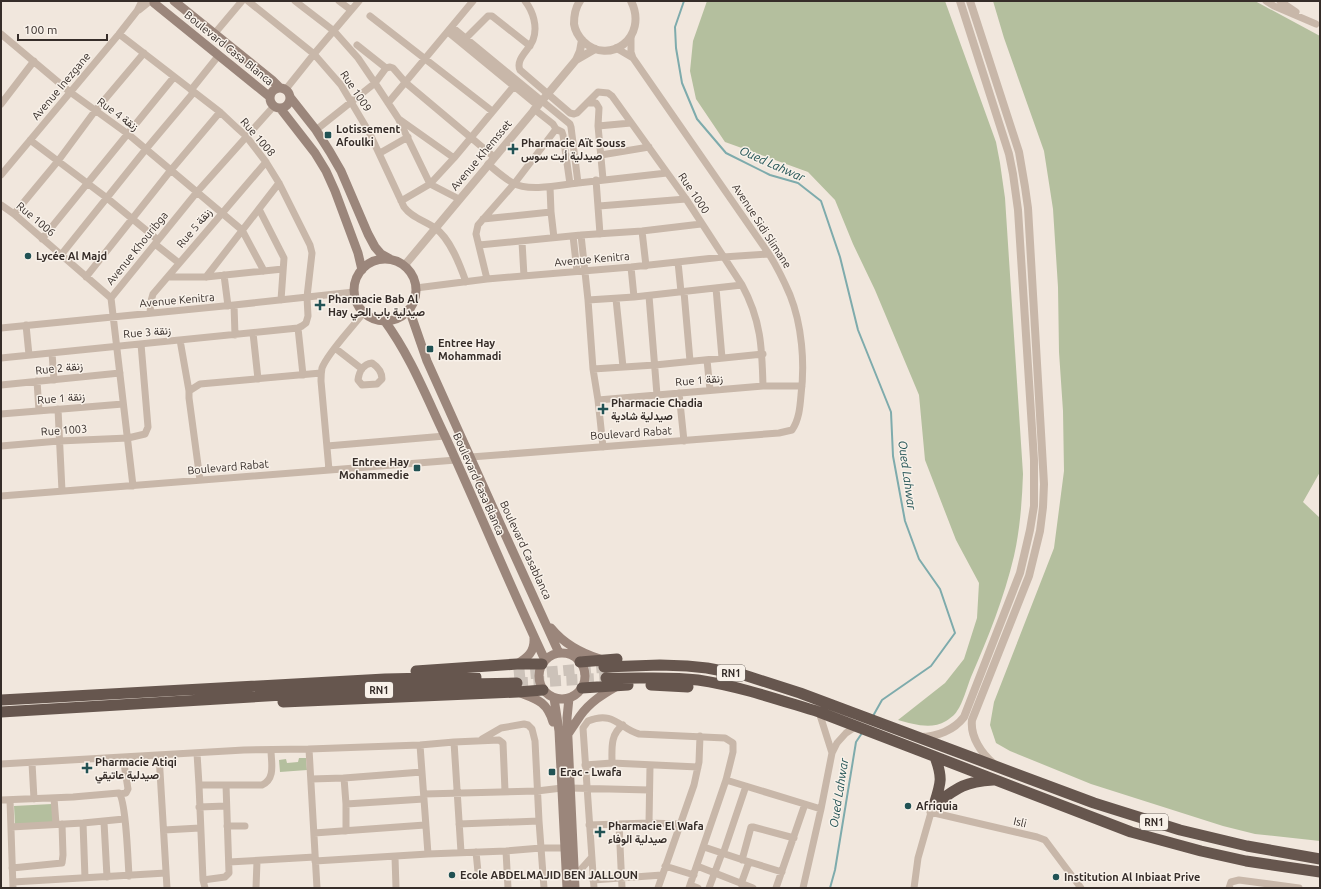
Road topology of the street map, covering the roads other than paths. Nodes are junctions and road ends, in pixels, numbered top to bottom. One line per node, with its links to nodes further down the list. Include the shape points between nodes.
1 (174, 1): 21 (main road, Boulevard Casa Blanca)
2 (242, 1): 21 (street)
3 (248, 1): 32 (street, Rue 1009)
4 (294, 1): 20 (street)
5 (339, 1): 16 (street)
6 (359, 1): 16 (street)
7 (473, 1): 19 (street)
8 (525, 1): 28 (street, via 532,13 534,24 535,33)
9 (960, 1): 225 (street, via 1009,154 1014,179 1034,460 1034,506 1020,573 964,717 947,731)
10 (1266, 1): 18 (street)
11 (1280, 1): 18 (street)
12 (151, 2): 23 (street, Avenue Inezgane, via 137,11); 33 (main road, Boulevard Casa Blanca)
13 (579, 2): 26 (street, via 574,22)
14 (970, 2): 240 (street, via 1019,152 1025,187 1043,460 1043,507 1031,568 972,720 975,740)
15 (633, 3): 24 (street, via 636,20)
16 (351, 10): 20 (street)
17 (370, 16): 35 (street)
18 (1318, 25)
19 (450, 30): 25 (street); 35 (street); 42 (street)
20 (334, 31): 32 (street); 40 (street, via 358,58)
21 (215, 33): 44 (main road, Boulevard Casa Blanca)
22 (1, 34): 37 (street, Rue 4 زنقة)
23 (119, 34): 31 (street, Rue 1008); 45 (street, Avenue Inezgane)
24 (631, 37): 29 (street); 34 (street, Avenue Sidi Slimane)
25 (466, 38): 28 (street, via 485,18 492,16); 52 (street)
26 (582, 40): 30 (street); 36 (street, Avenue Khemsset)
27 (357, 45): 38 (street)
28 (530, 46): 46 (street, Rue 1000, via 519,66 525,75)
29 (616, 48): 30 (street, via 604,51); 34 (street, Avenue Sidi Slimane)
30 (595, 49): 36 (street, Avenue Khemsset)
31 (144, 53): 39 (street, Rue 1008); 54 (street)
32 (314, 54): 44 (street); 48 (street, Rue 1009, via 341,86)
33 (218, 55): 43 (street); 47 (main road, Boulevard Casa Blanca)
34 (633, 58): 112 (street, Avenue Sidi Slimane)
35 (425, 59): 41 (street); 56 (street)
36 (576, 60): 46 (street, Avenue Khemsset)
37 (34, 61): 45 (street, Rue 4 زنقة); 51 (street)
38 (386, 68): 40 (street); 41 (street, via 393,68)
39 (174, 77): 43 (street, Rue 1008); 62 (street)
40 (375, 83): 48 (street); 49 (street)
41 (406, 83): 49 (street); 65 (street)
42 (514, 86): 52 (street); 56 (street)
43 (192, 91): 55 (street, Rue 1008); 68 (street)
44 (285, 91): 47 (main road, via 273,90); 53 (main road, via 288,103); 61 (main road, Boulevard Casa Blanca)
45 (70, 92): 54 (street, Rue 4 زنقة); 66 (street, Avenue Inezgane)
46 (548, 93): 50 (street, Rue 1000, via 570,113 577,113); 52 (street, Avenue Khemsset)
47 (270, 97): 53 (main road)
48 (351, 103): 61 (street); 69 (street, Rue 1009)
49 (388, 103): 57 (street)
50 (587, 103): 58 (street, Rue 1000, via 598,92 608,93); 59 (street, via 598,105)
51 (1, 104)
52 (537, 105): 60 (street); 71 (street, Avenue Khemsset); 81 (street, via 570,124)
53 (277, 107): 63 (street, Avenue Khouribga); 122 (main road, via 315,153 326,171 358,253)
54 (95, 111): 62 (street, Rue 4 زنقة); 73 (street)
55 (220, 112): 63 (street, Rue 1008); 76 (street)
56 (492, 112): 65 (street)
57 (398, 118): 64 (street); 72 (street)
58 (631, 123): 59 (street); 67 (street, Rue 1000)
59 (598, 126): 70 (street)
60 (556, 129): 84 (street); 85 (street, via 563,134)
61 (316, 130): 115 (main road, Boulevard Casa Blanca, via 341,171 375,247)
62 (128, 134): 68 (street, Rue 4 زنقة); 82 (street)
63 (246, 136): 74 (street, Rue 1008); 87 (street, Avenue Khouribga)
64 (408, 137): 69 (street); 83 (street)
65 (471, 138): 71 (street); 72 (street)
66 (30, 140): 73 (street); 78 (street, Avenue Inezgane)
67 (649, 147): 70 (street); 77 (street, Rue 1000)
68 (146, 149): 76 (street, Rue 4 زنقة); 88 (street)
69 (380, 153): 91 (street, Rue 1009)
70 (601, 155): 79 (street)
71 (494, 157): 75 (street, Avenue Khemsset)
72 (454, 158): 83 (street)
73 (58, 161): 82 (street); 97 (street)
74 (266, 162): 80 (street, Rue 1008); 96 (street, Rue 5 زنقة)
75 (488, 164): 84 (street); 89 (street, Avenue Khemsset)
76 (171, 170): 87 (street, Rue 4 زنقة); 98 (street)
77 (667, 173): 79 (street); 90 (street, Rue 1000)
78 (1, 175)
79 (600, 180): 81 (street); 93 (street)
80 (279, 183): 94 (street); 139 (street, Rue 1008, via 311,249)
81 (578, 183): 85 (street)
82 (88, 184): 88 (street); 108 (street)
83 (430, 184): 89 (street); 91 (street)
84 (514, 184): 86 (street); 99 (street)
85 (570, 184): 86 (street)
86 (550, 187): 95 (street)
87 (197, 192): 96 (street, Rue 4 زنقة); 109 (street, Avenue Khouribga)
88 (107, 198): 98 (street); 113 (street)
89 (459, 199): 101 (street, Avenue Khemsset)
90 (686, 199): 93 (street); 100 (street, Rue 1000)
91 (401, 201): 101 (street, Rue 1009, via 412,216)
92 (1, 205): 97 (street, Rue 1006)
93 (599, 206): 104 (street)
94 (259, 209): 102 (street); 121 (street, via 283,254)
95 (551, 212): 99 (street); 107 (street)
96 (221, 213): 102 (street, Rue 4 زنقة); 117 (street, Rue 5 زنقة)
97 (14, 214): 108 (street, Rue 1006)
98 (132, 219): 109 (street); 128 (street)
99 (484, 219): 111 (street, via 476,230)
100 (701, 224): 103 (street); 114 (street, Rue 1000)
101 (436, 228): 118 (street, Avenue Khemsset); 132 (street, via 456,257)
102 (242, 230): 124 (street); 130 (street)
103 (642, 231): 104 (street); 119 (street)
104 (600, 234): 106 (street)
105 (573, 236): 106 (street); 107 (street); 125 (street)
106 (581, 236): 123 (street)
107 (554, 238): 110 (street)
108 (42, 239): 113 (street, Rue 1006)
109 (156, 242): 117 (street); 141 (street, Avenue Khouribga)
110 (522, 242): 111 (street); 127 (street)
111 (479, 245): 131 (street)
112 (769, 254): 114 (street, Avenue Kenitra); 179 (street, Avenue Sidi Slimane, via 791,297 802,343)
113 (61, 255): 128 (street, Rue 1006)
114 (723, 256): 116 (street, Avenue Kenitra); 133 (street, Rue 1000)
115 (390, 259): 118 (main road); 122 (main road, via 370,263)
116 (678, 262): 119 (street, Avenue Kenitra); 137 (street)
117 (179, 263): 129 (street, Rue 5 زنقة)
118 (404, 266): 134 (main road, via 414,279)
119 (646, 266): 120 (street, Avenue Kenitra)
120 (631, 267): 123 (street, Avenue Kenitra); 140 (street)
121 (284, 269): 124 (street); 143 (street)
122 (362, 270): 136 (main road)
123 (585, 270): 125 (street, Avenue Kenitra); 144 (street)
124 (264, 271): 126 (street)
125 (577, 271): 127 (street, Avenue Kenitra)
126 (224, 275): 130 (street); 145 (street)
127 (524, 276): 131 (street, Avenue Kenitra)
128 (86, 277): 141 (street, Rue 1006)
129 (168, 277): 130 (street); 148 (street, Rue 5 زنقة, via 153,294)
130 (206, 277)
131 (487, 279): 132 (street, Avenue Kenitra)
132 (466, 282): 134 (street, Avenue Kenitra)
133 (742, 285): 135 (street); 161 (street, Rue 1000, via 756,316)
134 (416, 288): 146 (main road, via 415,299)
135 (716, 288): 137 (street); 164 (street)
136 (354, 292): 139 (street, Avenue Kenitra); 147 (main road)
137 (682, 292): 138 (street); 166 (street)
138 (649, 296): 140 (street); 167 (street)
139 (307, 297): 143 (street, Avenue Kenitra); 153 (street, via 307,320 304,325)
140 (634, 297): 142 (street)
141 (111, 298): 149 (street, Avenue Khouribga)
142 (616, 299): 144 (street); 168 (street)
143 (281, 300): 145 (street, Avenue Kenitra)
144 (588, 300): 170 (street)
145 (231, 306): 148 (street, Avenue Kenitra); 155 (street)
146 (409, 309): 150 (main road, via 402,316); 197 (main road, Boulevard Casa Blanca, via 428,361)
147 (364, 312): 150 (main road, via 370,317); 159 (street)
148 (150, 313): 149 (street, Avenue Kenitra)
149 (113, 316): 151 (street, Avenue Kenitra); 158 (street, Avenue Khouribga)
150 (384, 320): 190 (main road, Boulevard Casa Blanca, via 414,369)
151 (26, 325): 152 (street, Avenue Kenitra); 162 (street)
152 (1, 328)
153 (296, 328): 154 (street, Rue 3 زنقة); 173 (street)
154 (253, 333): 155 (street, Rue 3 زنقة); 174 (street)
155 (235, 334): 156 (street, Rue 3 زنقة)
156 (180, 340): 157 (street, Rue 3 زنقة); 180 (street)
157 (141, 344): 158 (street, Rue 3 زنقة); 191 (street, Rue 1003, via 148,427 143,435)
158 (116, 346): 160 (street, Rue 3 زنقة); 171 (street, Avenue Khouribga)
159 (336, 348): 169 (street); 172 (street)
160 (52, 353): 162 (street, Rue 3 زنقة); 175 (street)
161 (762, 354): 164 (street); 178 (street, Rue 1000)
162 (29, 355): 163 (street, Rue 3 زنقة)
163 (1, 358)
164 (722, 358): 165 (street)
165 (706, 360): 166 (street); 181 (street)
166 (690, 361): 167 (street)
167 (655, 365): 168 (street); 183 (street)
168 (623, 367): 170 (street)
169 (362, 369)
170 (593, 369): 184 (street)
171 (120, 373): 175 (street, Rue 2 زنقة); 185 (street, Avenue Khouribga)
172 (321, 374): 173 (street); 195 (street)
173 (303, 375): 174 (street)
174 (258, 379): 180 (street, via 200,384)
175 (54, 380): 176 (street, Rue 2 زنقة)
176 (37, 381): 177 (street, Rue 2 زنقة); 187 (street)
177 (1, 385)
178 (763, 386): 179 (street, Rue 1 زنقة); 181 (street, Rue 1 زنقة)
179 (802, 386): 189 (street, Avenue Sidi Slimane, via 799,414)
180 (189, 390): 200 (street)
181 (710, 390): 182 (street, Rue 1 زنقة)
182 (679, 393): 183 (street, Rue 1 زنقة); 192 (street)
183 (657, 395): 184 (street, Rue 1 زنقة)
184 (598, 400): 196 (street)
185 (123, 404): 186 (street, Rue 1 زنقة); 191 (street, Avenue Khouribga)
186 (58, 409): 187 (street, Rue 1 زنقة); 193 (street)
187 (39, 411): 188 (street, Rue 1 زنقة)
188 (1, 414)
189 (792, 430): 192 (street, Boulevard Rabat)
190 (445, 436): 195 (street); 198 (main road, Boulevard Casa Blanca)
191 (128, 438): 193 (street, Rue 1003); 201 (street, Avenue Khouribga)
192 (684, 440): 196 (street, Boulevard Rabat)
193 (59, 441): 194 (street, Rue 1003); 202 (street)
194 (1, 446)
195 (327, 446): 199 (street)
196 (603, 447): 197 (street, Boulevard Rabat)
197 (471, 457): 204 (main road, Boulevard Casablanca)
198 (456, 460): 199 (street, Boulevard Rabat); 205 (main road, Boulevard Casa Blanca)
199 (329, 470): 200 (street, Boulevard Rabat)
200 (200, 480): 201 (street, Boulevard Rabat)
201 (133, 486): 202 (street, Boulevard Rabat)
202 (62, 491): 203 (street, Boulevard Rabat)
203 (1, 496)
204 (546, 623): 206 (main road, Boulevard Casablanca); 209 (main road, via 571,646)
205 (533, 635): 207 (main road, Boulevard Casa Blanca); 210 (main road, via 532,650)
206 (560, 653): 207 (main road); 208 (main road, via 575,656)
207 (543, 662): 210 (highway); 213 (main road, via 539,677)
208 (580, 662): 209 (highway); 212 (main road, via 585,670)
209 (604, 668): 219 (highway, RN1, via 701,681 756,693); 225 (highway, RN1, via 676,660 749,670 818,695 826,702)
210 (516, 679): 213 (highway); 214 (highway, via 321,677 251,684); 214 (highway, via 437,695 314,702 253,703 247,701); 222 (main road, via 549,710 554,726)
211 (618, 686): 212 (highway); 219 (highway, via 695,687 763,700 807,713); 223 (main road, via 590,704)
212 (582, 688): 216 (main road)
213 (543, 690): 215 (main road)
214 (243, 692): 217 (highway); 218 (highway)
215 (554, 698): 216 (main road); 222 (main road)
216 (569, 698): 223 (main road)
217 (1, 700)
218 (1, 712)
219 (819, 712): 221 (highway, RN1); 232 (street)
220 (623, 725): 224 (street, via 635,733); 237 (street, via 614,735); 239 (street, via 602,718 585,724)
221 (858, 728): 232 (street, via 846,733); 235 (highway, RN1)
222 (559, 731): 251 (main road)
223 (568, 734): 251 (main road)
224 (700, 736): 242 (street); 246 (street, via 725,738 733,743)
225 (918, 737): 240 (highway, RN1)
226 (480, 741): 227 (street); 254 (street, via 503,742); 255 (street, via 506,726 530,726 535,741)
227 (454, 742): 228 (street); 256 (street)
228 (420, 745): 229 (street); 243 (street)
229 (309, 749): 230 (street); 245 (street)
230 (271, 750): 231 (street); 249 (street, via 272,774 268,782 262,785)
231 (197, 753): 233 (street); 248 (street)
232 (832, 753): 268 (street)
233 (159, 755): 234 (street); 284 (street)
234 (123, 757): 236 (street); 257 (street, via 128,789 126,793)
235 (935, 757): 247 (highway, RN1); 267 (highway, via 941,775)
236 (32, 763): 238 (street); 260 (street)
237 (612, 763): 239 (street); 241 (street)
238 (1, 764)
239 (585, 765): 252 (street)
240 (994, 765): 299 (highway, RN1, via 1094,803 1180,830 1247,846)
241 (650, 766): 242 (street); 253 (street)
242 (698, 768): 277 (street)
243 (422, 772): 244 (street); 258 (street)
244 (344, 778): 245 (street); 263 (street)
245 (311, 779): 286 (street)
246 (726, 780): 250 (street); 288 (street)
247 (997, 780): 267 (highway, via 968,783); 309 (highway, RN1, via 1131,832 1258,864)
248 (199, 785): 249 (street); 266 (street)
249 (226, 785): 265 (street)
250 (746, 786): 264 (street); 294 (street)
251 (566, 788): 252 (street); 255 (street); 290 (main road)
252 (587, 788): 253 (street); 279 (street)
253 (649, 790): 273 (street)
254 (505, 791): 255 (street); 256 (street)
255 (537, 791): 270 (street)
256 (457, 793): 258 (street); 275 (street)
257 (120, 794): 259 (street); 269 (street)
258 (424, 797): 263 (street); 278 (street)
259 (54, 798): 260 (street); 274 (street)
260 (34, 799): 262 (street)
261 (1, 800): 262 (street)
262 (10, 800): 280 (street)
263 (346, 804): 285 (street)
264 (805, 804): 268 (street); 287 (street)
265 (226, 806): 266 (street); 281 (street)
266 (199, 807): 283 (street)
267 (932, 808): 341 (street, via 918,858); 342 (street, Isli, via 1045,840)
268 (821, 809): 340 (street)
269 (124, 819): 271 (street); 314 (street)
270 (539, 821): 275 (street); 289 (street)
271 (104, 822): 272 (street); 315 (street)
272 (83, 823): 274 (street); 318 (street)
273 (649, 823): 276 (street); 277 (street)
274 (59, 824): 280 (street); 306 (street, via 62,863)
275 (459, 824): 291 (street)
276 (619, 824): 279 (street); 317 (street)
277 (680, 824): 304 (street)
278 (426, 825): 285 (street); 295 (street)
279 (589, 825): 297 (street)
280 (11, 826): 306 (street)
281 (227, 826): 282 (street); 302 (street)
282 (245, 826)
283 (200, 828): 284 (street); 319 (street)
284 (164, 830): 310 (street)
285 (346, 831): 286 (street)
286 (314, 833): 298 (street)
287 (794, 838): 300 (street, via 751,827); 308 (street)
288 (704, 847): 294 (street); 305 (street)
289 (541, 848): 290 (street); 293 (street); 330 (street)
290 (569, 848): 316 (main road); 331 (main road)
291 (461, 852): 292 (street); 295 (street)
292 (476, 852): 293 (street); 307 (street)
293 (506, 852): 329 (street)
294 (723, 853): 300 (street); 311 (street)
295 (428, 854): 296 (street)
296 (395, 857): 298 (street); 328 (street)
297 (591, 858): 316 (street); 320 (street)
298 (315, 859): 301 (street); 327 (street)
299 (1320, 859)
300 (742, 860): 303 (street)
301 (257, 861): 302 (street); 326 (street)
302 (229, 862): 319 (street, via 229,873 226,876)
303 (749, 862): 308 (street); 321 (street)
304 (665, 866): 312 (street); 313 (street)
305 (697, 866): 311 (street); 313 (street)
306 (12, 868): 322 (street)
307 (478, 872)
308 (782, 872): 339 (street)
309 (1320, 872)
310 (166, 873): 314 (street); 324 (street)
311 (715, 873): 321 (street); 337 (street)
312 (662, 874): 317 (street); 335 (street)
313 (694, 875): 323 (street)
314 (129, 876): 315 (street)
315 (107, 877): 318 (street)
316 (574, 877): 332 (main road)
317 (622, 877): 320 (street); 334 (street)
318 (85, 878): 322 (street)
319 (203, 880): 325 (street)
320 (593, 880): 333 (street)
321 (741, 884): 338 (street)
322 (13, 885)
323 (689, 887): 336 (street)
324 (167, 888)
325 (205, 888)
326 (256, 888)
327 (317, 888)
328 (396, 888)
329 (508, 888)
330 (544, 888)
331 (567, 888)
332 (575, 888)
333 (594, 888)
334 (622, 888)
335 (658, 888)
336 (698, 888)
337 (709, 888)
338 (753, 888)
339 (776, 888)
340 (803, 888)
341 (914, 888)
342 (1081, 888)
343 (1229, 888): 344 (street, via 1231,882 1239,880)
344 (1299, 888)

